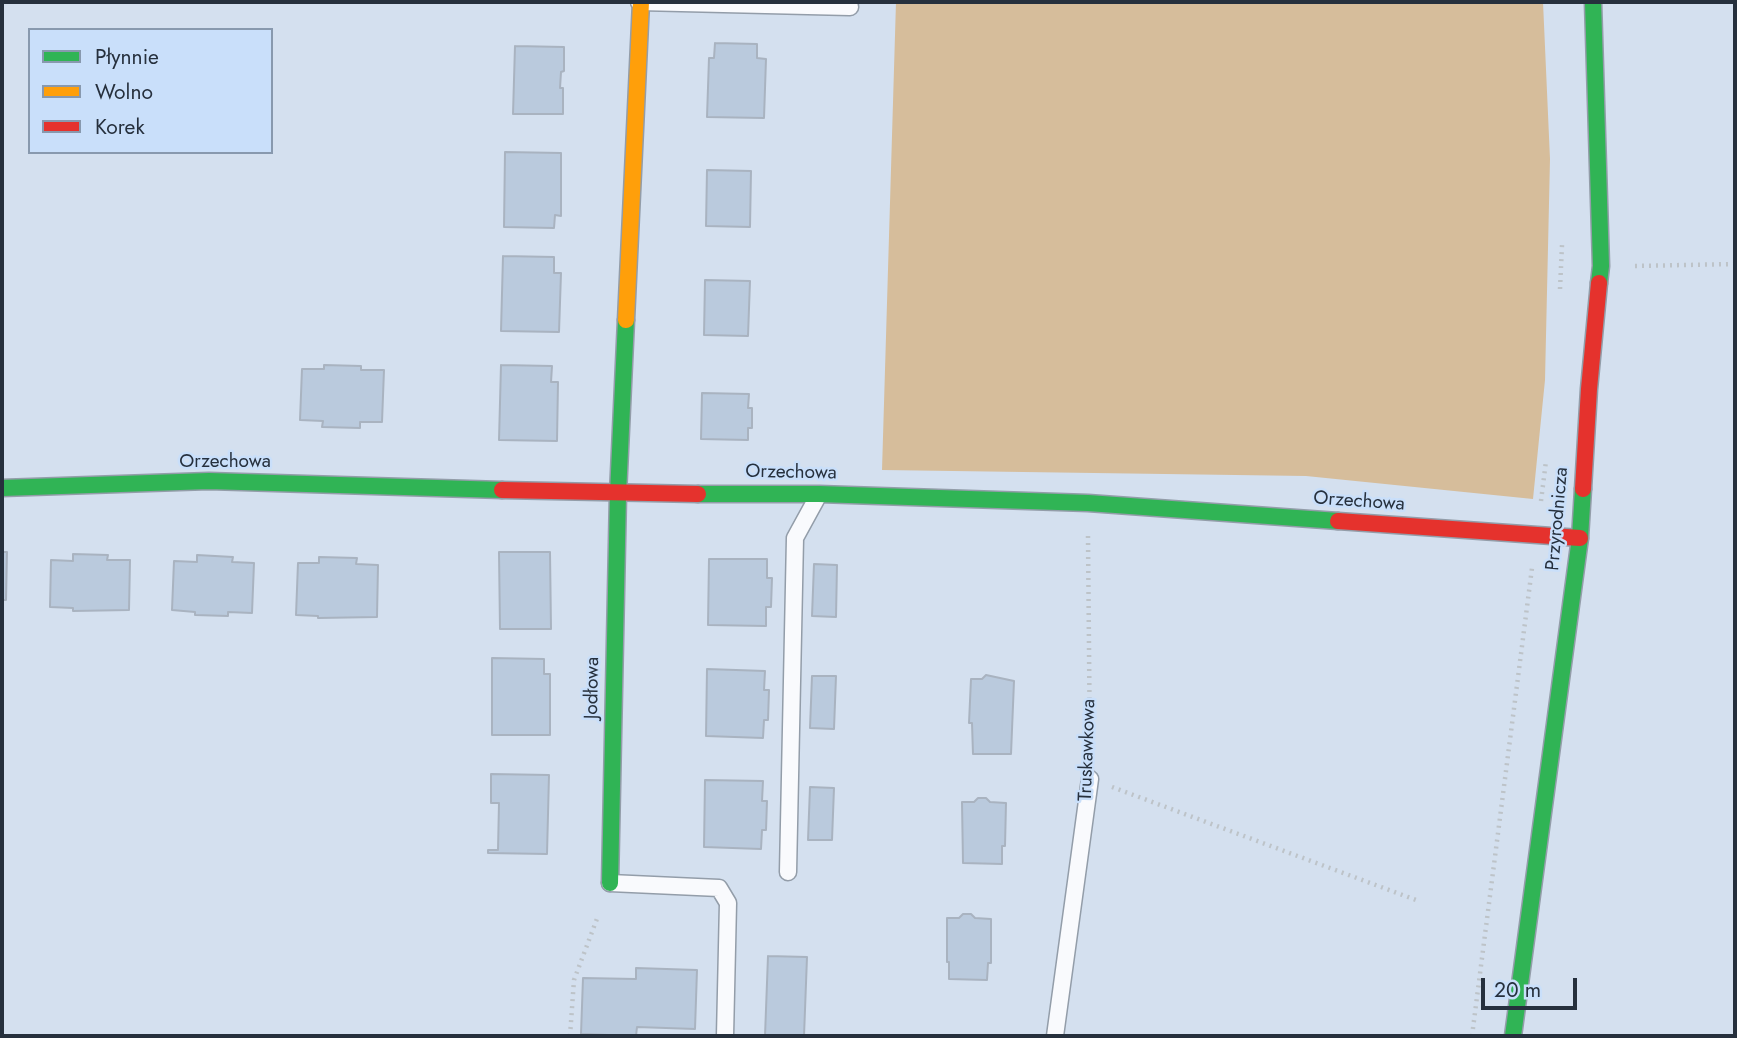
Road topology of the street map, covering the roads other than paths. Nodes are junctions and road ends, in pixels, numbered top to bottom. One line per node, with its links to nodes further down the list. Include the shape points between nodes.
1 (625, 2): 2 (lane)
2 (641, 2): 4 (lane); 6 (street, Jodłowa)
3 (1593, 2): 8 (street, Przyrodnicza, via 1601,266)
4 (850, 7)
5 (2, 488): 6 (street, Orzechowa, via 209,481)
6 (618, 494): 7 (street, Orzechowa); 11 (street, Jodłowa)
7 (819, 494): 8 (street, Orzechowa, via 1088,503); 10 (lane, via 795,538)
8 (1580, 538): 14 (street, Przyrodnicza)
9 (1090, 779): 13 (lane, Truskawkowa)
10 (788, 872)
11 (610, 883): 12 (lane, via 719,888 728,903)
12 (725, 1036)
13 (1055, 1036)
14 (1513, 1036)

